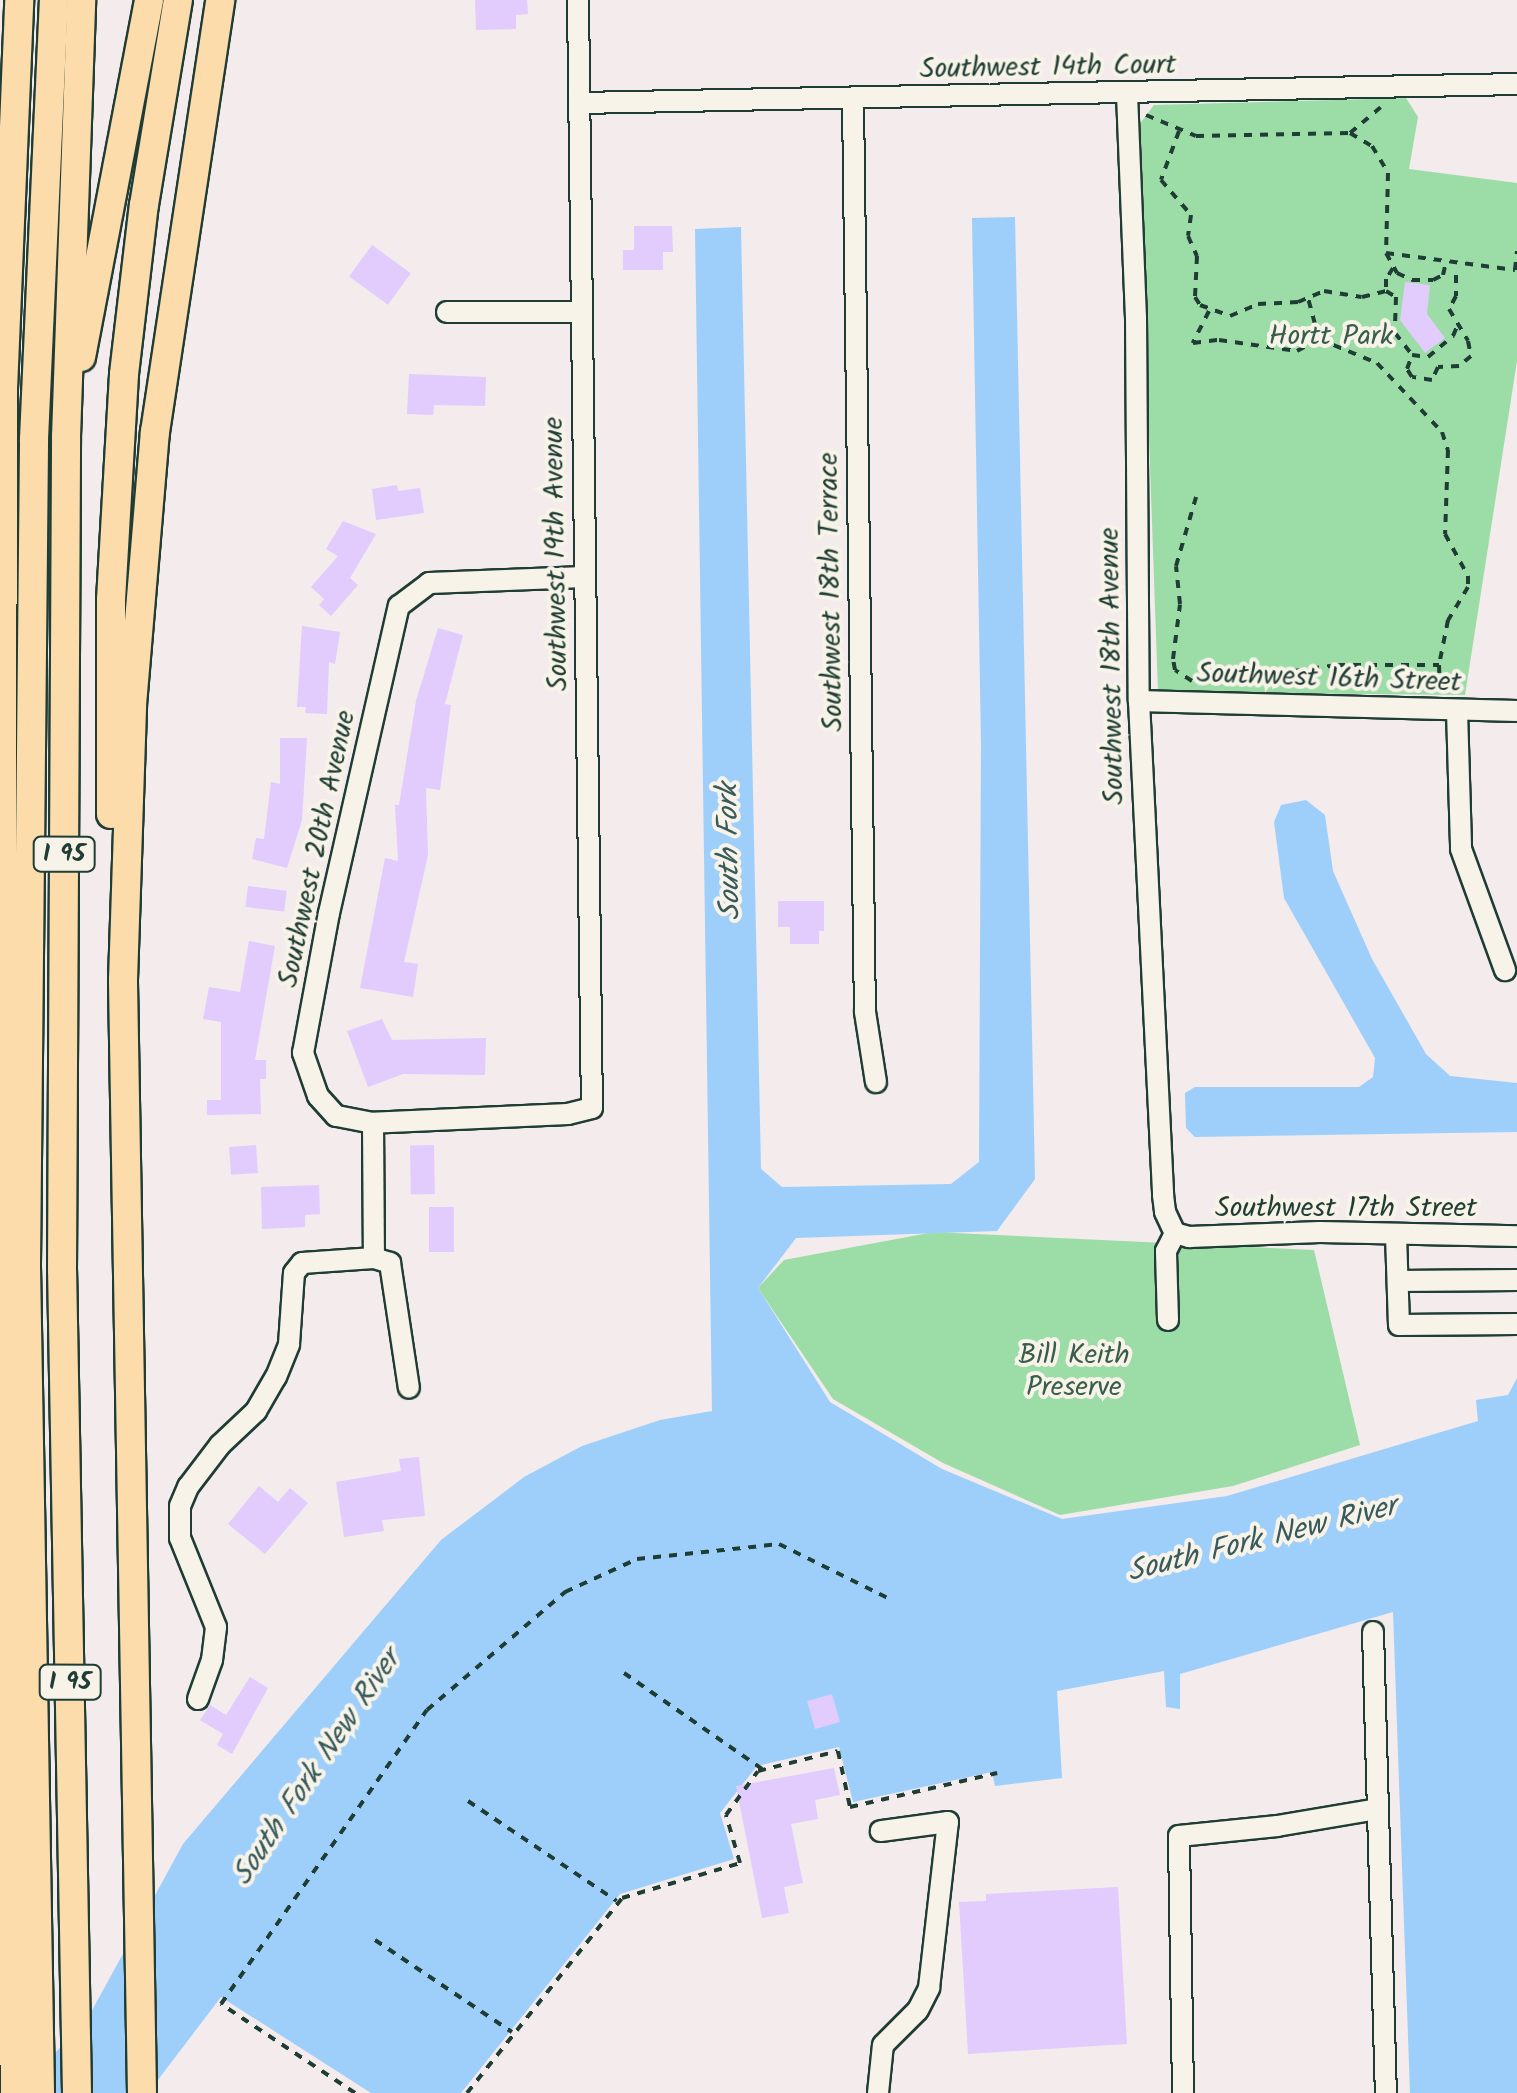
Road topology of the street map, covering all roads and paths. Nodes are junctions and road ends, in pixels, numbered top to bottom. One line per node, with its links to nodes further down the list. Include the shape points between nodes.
1 (4, 0): 10 (highway)
2 (19, 0): 52 (highway, via 3,390)
3 (54, 0): 71 (highway, via 34,438 26,1244)
4 (81, 0): 33 (highway, I 95)
5 (149, 0): 33 (highway)
6 (178, 0): 45 (highway, via 136,266 116,491 111,865)
7 (220, 0): 45 (highway, via 148,491 132,705)
8 (578, 0): 13 (street, Southwest 19th Avenue)
9 (1517, 84): 11 (street, Southwest 14th Court)
10 (0, 85)
11 (1127, 94): 12 (street, Southwest 14th Court); 41 (street, Southwest 18th Avenue)
12 (853, 100): 13 (street, Southwest 14th Court); 46 (street, Southwest 18th Terrace, via 865,1012)
13 (580, 104): 29 (street, Southwest 19th Avenue)
14 (1389, 105): 17 (path, via 1370,112)
15 (1141, 111): 16 (path)
16 (1179, 131): 17 (path); 27 (path, via 1161,180 1191,215 1195,297)
17 (1350, 133): 19 (path, via 1378,154 1388,173)
18 (1517, 251): 21 (path, via 1515,270)
19 (1386, 253): 20 (path); 22 (path)
20 (1446, 261): 21 (path); 24 (path)
21 (1464, 263): 23 (path)
22 (1393, 268): 24 (path, via 1421,282); 25 (path)
23 (1456, 274): 24 (path); 30 (path, via 1449,310)
24 (1443, 275)
25 (1386, 291): 26 (path, via 1362,298 1324,291); 32 (path, via 1396,297 1395,332)
26 (1308, 298): 27 (path, via 1258,304 1230,316); 31 (path)
27 (1209, 311): 31 (path, via 1193,343 1219,340 1286,352)
28 (447, 312): 29 (street)
29 (581, 312): 35 (street, Southwest 19th Avenue)
30 (1458, 324): 32 (path, via 1428,356); 32 (path, via 1472,351 1465,364 1438,367 1436,377 1425,382 1408,373)
31 (1319, 339): 36 (path, via 1377,362 1442,432 1448,450 1445,534 1468,587 1448,620)
32 (1412, 355)
33 (66, 437): 72 (highway, I 95, via 62,1270)
34 (1196, 497): 39 (path, via 1176,566 1173,659 1175,670)
35 (584, 578): 47 (street, Southwest 19th Avenue, via 592,1108); 47 (street, Southwest 20th Avenue, via 429,583 399,606 303,1054 318,1096 336,1116)
36 (1439, 665): 37 (path); 42 (path)
37 (1278, 672): 38 (path); 40 (path)
38 (1264, 674)
39 (1200, 684)
40 (1265, 687)
41 (1139, 702): 42 (street, Southwest 16th Street); 48 (street, Southwest 18th Avenue, via 1163,1195)
42 (1448, 704): 43 (street, Southwest 16th Street); 44 (street, via 1461,849)
43 (1517, 711)
44 (1505, 970)
45 (123, 980): 73 (highway)
46 (876, 1082)
47 (373, 1123): 51 (street)
48 (1175, 1233): 49 (street, Southwest 17th Street); 55 (street, via 1166,1252)
49 (1396, 1235): 50 (street, Southwest 17th Street); 53 (street)
50 (1517, 1236)
51 (374, 1258): 57 (street, via 394,1269); 61 (street, via 302,1264 294,1273 289,1344 276,1377 180,1506 180,1538 216,1627)
52 (1, 1272): 70 (highway)
53 (1398, 1280): 54 (street); 56 (street, via 1399,1325)
54 (1517, 1280)
55 (1168, 1320)
56 (1517, 1324)
57 (409, 1388)
58 (888, 1598): 74 (path, via 779,1544 637,1559 565,1592 427,1710 221,2004)
59 (1373, 1632): 65 (street)
60 (624, 1673): 62 (path)
61 (198, 1699)
62 (762, 1769): 63 (path, via 838,1751 850,1807); 67 (path, via 726,1816 740,1864)
63 (997, 1773)
64 (468, 1801): 67 (path)
65 (1378, 1809): 77 (street, via 1179,1836); 78 (street)
66 (881, 1831): 76 (street, via 948,1822 929,1988 918,2010 883,2045)
67 (619, 1902): 69 (path)
68 (375, 1940): 69 (path)
69 (513, 2034): 75 (path)
70 (16, 2093)
71 (40, 2093)
72 (78, 2093)
73 (142, 2093)
74 (355, 2093)
75 (467, 2093)
76 (878, 2093)
77 (1183, 2093)
78 (1386, 2093)

